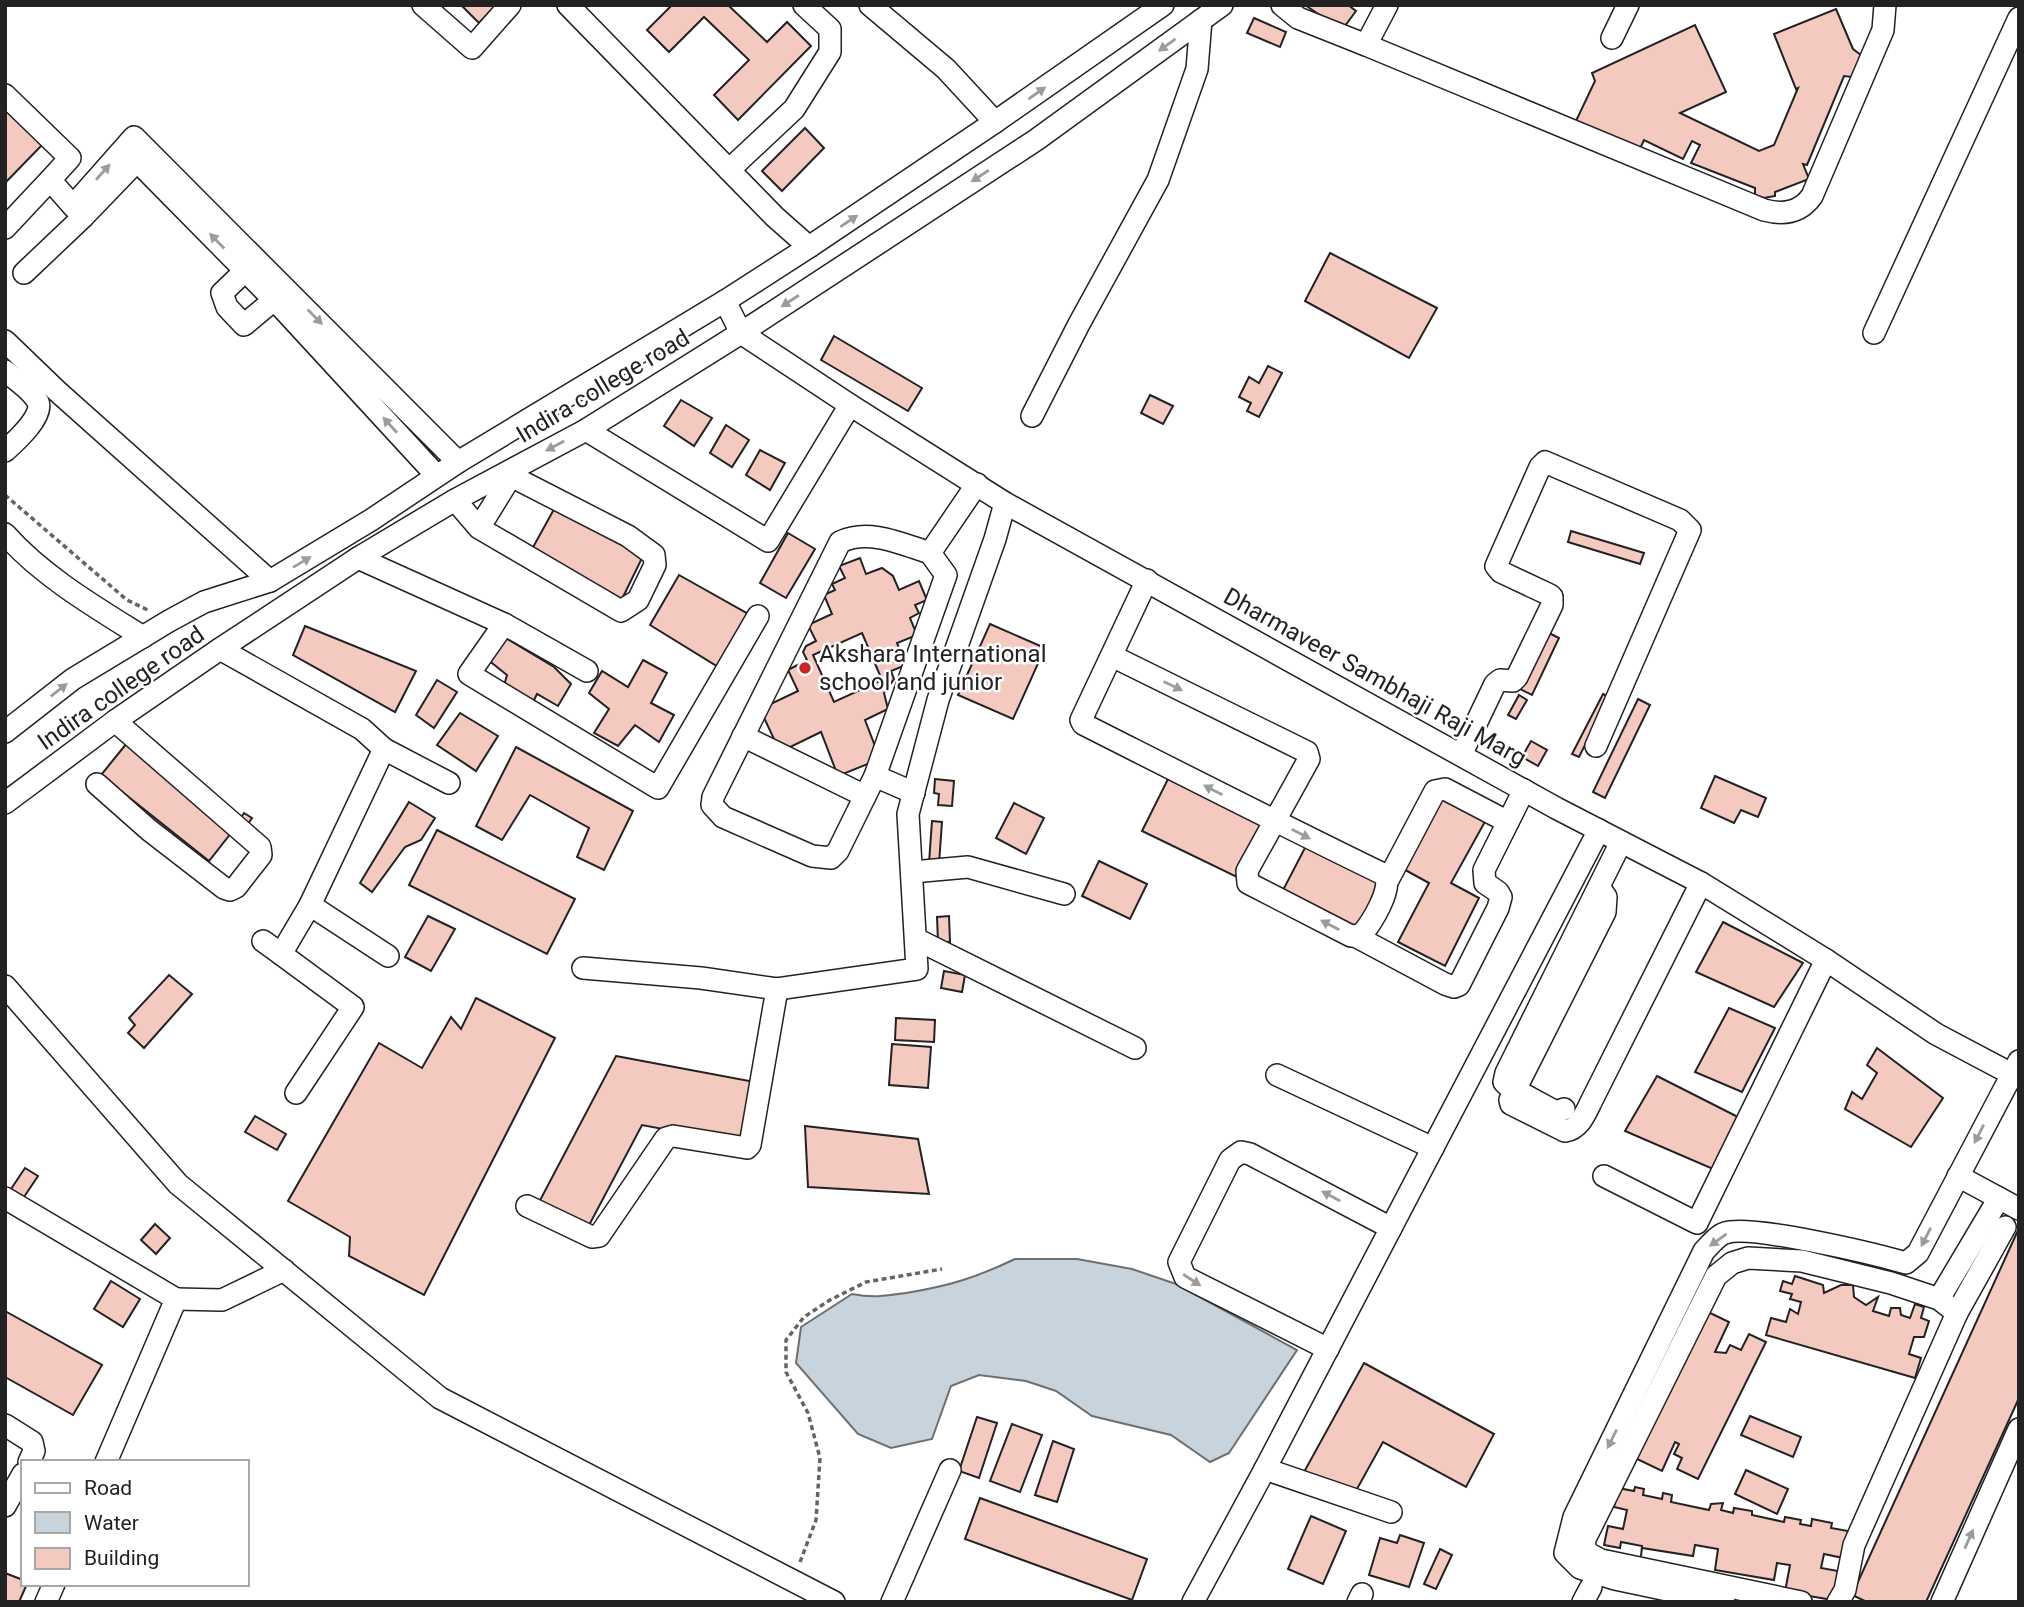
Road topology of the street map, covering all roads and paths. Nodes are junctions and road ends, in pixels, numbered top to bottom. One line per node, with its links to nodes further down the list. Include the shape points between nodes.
1 (424, 5): 2 (street, via 472,48)
2 (510, 5)
3 (568, 5): 18 (street)
4 (804, 5): 18 (street, via 830,29 830,52 794,110)
5 (870, 5): 17 (street, via 946,69)
6 (1163, 5): 17 (street, Indira college road, one-way to 6)
7 (1222, 5): 13 (street, Indira college road)
8 (1282, 5): 15 (street, via 1298,18)
9 (1387, 5): 15 (street)
10 (1628, 5): 14 (street)
11 (1885, 5): 15 (street, via 1883,30 1812,196 1793,212 1764,210)
12 (2019, 19): 27 (street)
13 (1201, 20): 28 (street, Indira college road, one-way to 28, via 1036,140); 34 (street, via 1197,69 1158,180)
14 (1612, 38)
15 (1366, 45)
16 (5, 96): 19 (street, via 70,158)
17 (995, 122): 22 (street, Indira college road, one-way to 17)
18 (729, 170): 22 (street)
19 (50, 180): 20 (street); 21 (street)
20 (78, 211): 23 (street, one-way to 20, via 137,161); 24 (street); 26 (street, one-way to 26, via 134,137)
21 (5, 228)
22 (809, 247): 25 (street, Indira college road)
23 (246, 270): 26 (street); 26 (street, via 222,293 227,307 244,325)
24 (24, 273)
25 (725, 301): 28 (street, Dharmaveer Sambhaji Raji Marg); 37 (street, Indira college road)
26 (285, 302): 37 (street, one-way to 37); 38 (street, one-way to 26)
27 (1874, 332)
28 (741, 333): 32 (street, Dharmaveer Sambhaji Raji Marg); 35 (street, Indira college road)
29 (5, 341): 31 (street)
30 (5, 371): 33 (street, via 37,400)
31 (57, 391): 33 (street); 48 (street)
32 (850, 405): 35 (street, via 768,541); 39 (street, Dharmaveer Sambhaji Raji Marg)
33 (39, 408): 36 (street)
34 (1032, 416)
35 (586, 430): 41 (street, Indira college road, one-way to 41)
36 (5, 451)
37 (458, 462): 38 (street, Indira college road)
38 (436, 475): 48 (street, Indira college road, one-way to 38)
39 (977, 484): 42 (street, Dharmaveer Sambhaji Raji Marg); 45 (street)
40 (5, 495): 50 (path, via 127,600)
41 (455, 500): 43 (street); 46 (street, Indira college road)
42 (1005, 503): 47 (street, Dharmaveer Sambhaji Raji Marg); 66 (street, via 938,700)
43 (478, 528): 43 (street, via 621,611 638,600 655,565 654,555 628,536 511,476)
44 (7, 538): 52 (street, via 40,567)
45 (930, 553): 58 (street, via 869,536 840,542); 62 (street, via 946,575)
46 (358, 558): 51 (street); 53 (street, Indira college road)
47 (1147, 580): 54 (street); 61 (street, Dharmaveer Sambhaji Raji Marg)
48 (270, 581): 50 (street, Indira college road, via 204,602)
49 (758, 616): 51 (street, via 658,788 469,674)
50 (169, 621): 52 (street, Indira college road)
51 (504, 624): 55 (street)
52 (143, 637): 57 (street, Indira college road, one-way to 52, via 73,679)
53 (220, 649): 56 (street, Indira college road); 60 (street, via 362,729)
54 (1112, 656): 69 (street, one-way to 54, via 1083,724); 69 (street, one-way to 69, via 1307,752 1309,759)
55 (587, 671)
56 (115, 720): 64 (street, via 260,847 261,855 236,887 224,888); 68 (street, Indira college road)
57 (5, 732)
58 (743, 736): 67 (street); 67 (street, via 713,797 712,805 723,817 811,856 831,858)
59 (1597, 746): 61 (street, via 1690,530 1680,520 1545,462 1496,566 1550,595 1552,605 1517,677 1495,684)
60 (384, 749): 63 (street); 77 (street)
61 (1461, 755): 65 (street, Dharmaveer Sambhaji Raji Marg)
62 (875, 776): 66 (street); 67 (street)
63 (449, 783)
64 (97, 784)
65 (1524, 790): 70 (street); 71 (street, Dharmaveer Sambhaji Raji Marg)
66 (914, 793): 73 (street, via 908,814)
67 (865, 796)
68 (5, 803)
69 (1274, 821): 74 (street, one-way to 74); 78 (street, one-way to 69, via 1248,883 1247,871)
70 (1508, 822): 74 (street, via 1438,789); 78 (street, via 1483,876 1501,897 1498,908 1459,985 1445,984)
71 (1600, 830): 72 (street, Dharmaveer Sambhaji Raji Marg); 93 (street)
72 (1621, 842): 75 (street, Dharmaveer Sambhaji Raji Marg); 90 (street, via 1599,887 1606,897 1605,912)
73 (912, 872): 76 (street, via 968,867); 79 (street)
74 (1388, 880): 78 (street, via 1383,898)
75 (1701, 883): 83 (street, Dharmaveer Sambhaji Raji Marg); 90 (street, via 1576,1127 1565,1131 1511,1104)
76 (1064, 894)
77 (310, 905): 81 (street); 82 (street)
78 (1357, 937)
79 (916, 939): 86 (street, via 917,970); 87 (street)
80 (263, 941): 81 (street)
81 (281, 954): 91 (street, via 353,1007)
82 (388, 956)
83 (1826, 960): 88 (street, Dharmaveer Sambhaji Raji Marg, via 1936,1034); 94 (street, via 1697,1223)
84 (583, 968): 86 (street)
85 (5, 986): 103 (street, via 178,1184)
86 (777, 989): 98 (street, via 747,1148 666,1138 599,1236 592,1237)
87 (1135, 1048)
88 (2016, 1071): 95 (street, one-way to 95)
89 (1277, 1075): 93 (street)
90 (1515, 1090): 92 (street, via 1556,1112)
91 (296, 1093)
92 (1564, 1109)
93 (1433, 1148): 101 (street)
94 (1604, 1176)
95 (1958, 1176): 97 (street); 123 (street, one-way to 123, via 1918,1252 1906,1263 1747,1231 1723,1233 1704,1251 1574,1517 1565,1553 1580,1568 1615,1579)
96 (5, 1198): 104 (street)
97 (1999, 1198): 99 (street); 105 (street)
98 (527, 1206)
99 (2019, 1209)
100 (2005, 1227): 106 (street)
101 (1391, 1228): 107 (street); 107 (street, one-way to 107, via 1250,1154 1241,1152 1230,1160 1179,1262 1185,1278)
102 (942, 1269): 117 (path, via 866,1282 804,1317 786,1340 786,1372 808,1413 820,1458 816,1520)
103 (284, 1270): 104 (street, via 222,1300); 117 (street, via 440,1398)
104 (176, 1299): 111 (street)
105 (1939, 1299): 106 (street); 124 (street, via 1802,1261 1748,1258 1731,1263 1716,1276 1584,1541 1586,1552 1601,1560)
106 (1957, 1313): 125 (street, via 1854,1545)
107 (1328, 1349): 112 (street)
108 (5, 1425): 110 (street, via 32,1442)
109 (2019, 1429): 126 (street, one-way to 109)
110 (30, 1460)
111 (107, 1460)
112 (1265, 1469): 116 (street); 122 (street)
113 (950, 1470): 121 (street)
114 (21, 1478): 115 (street)
115 (5, 1506)
116 (1391, 1513)
117 (793, 1581): 120 (street)
118 (53, 1586): 119 (street)
119 (46, 1602)
120 (834, 1602)
121 (892, 1602)
122 (1193, 1602)
123 (1724, 1602)
124 (1801, 1602)
125 (1838, 1602)
126 (1942, 1602)

